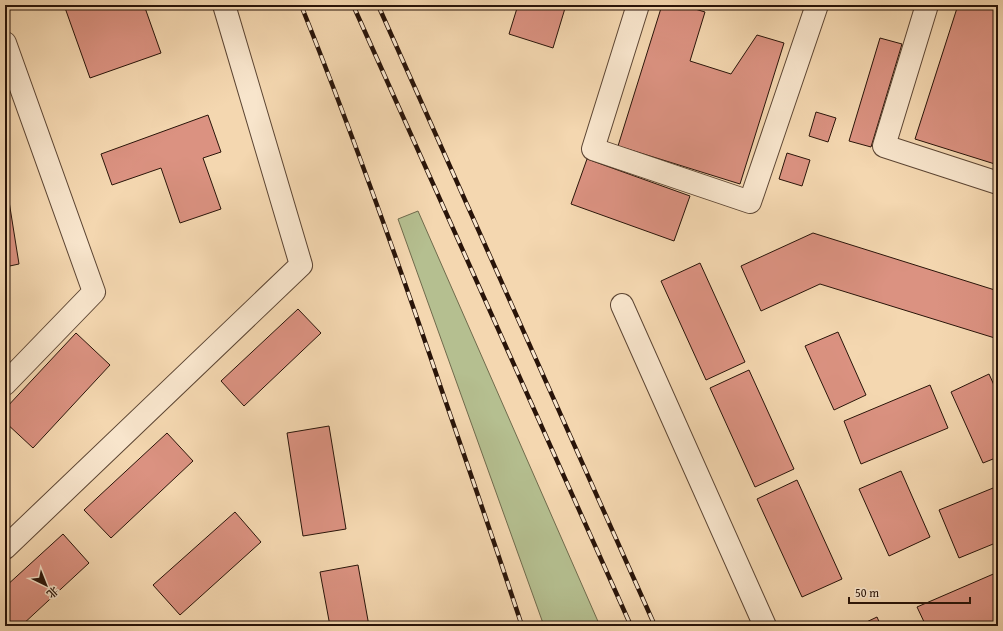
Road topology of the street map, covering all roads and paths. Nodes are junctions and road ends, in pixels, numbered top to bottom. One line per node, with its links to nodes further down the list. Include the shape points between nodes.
1 (224, 5): 9 (street, via 301,265)
2 (638, 5): 3 (street, via 593,149 750,202)
3 (816, 5)
4 (927, 5): 6 (street, via 884,146)
5 (5, 43): 8 (street, via 94,292)
6 (998, 182)
7 (622, 305): 10 (street)
8 (5, 384)
9 (5, 548)
10 (765, 626)

